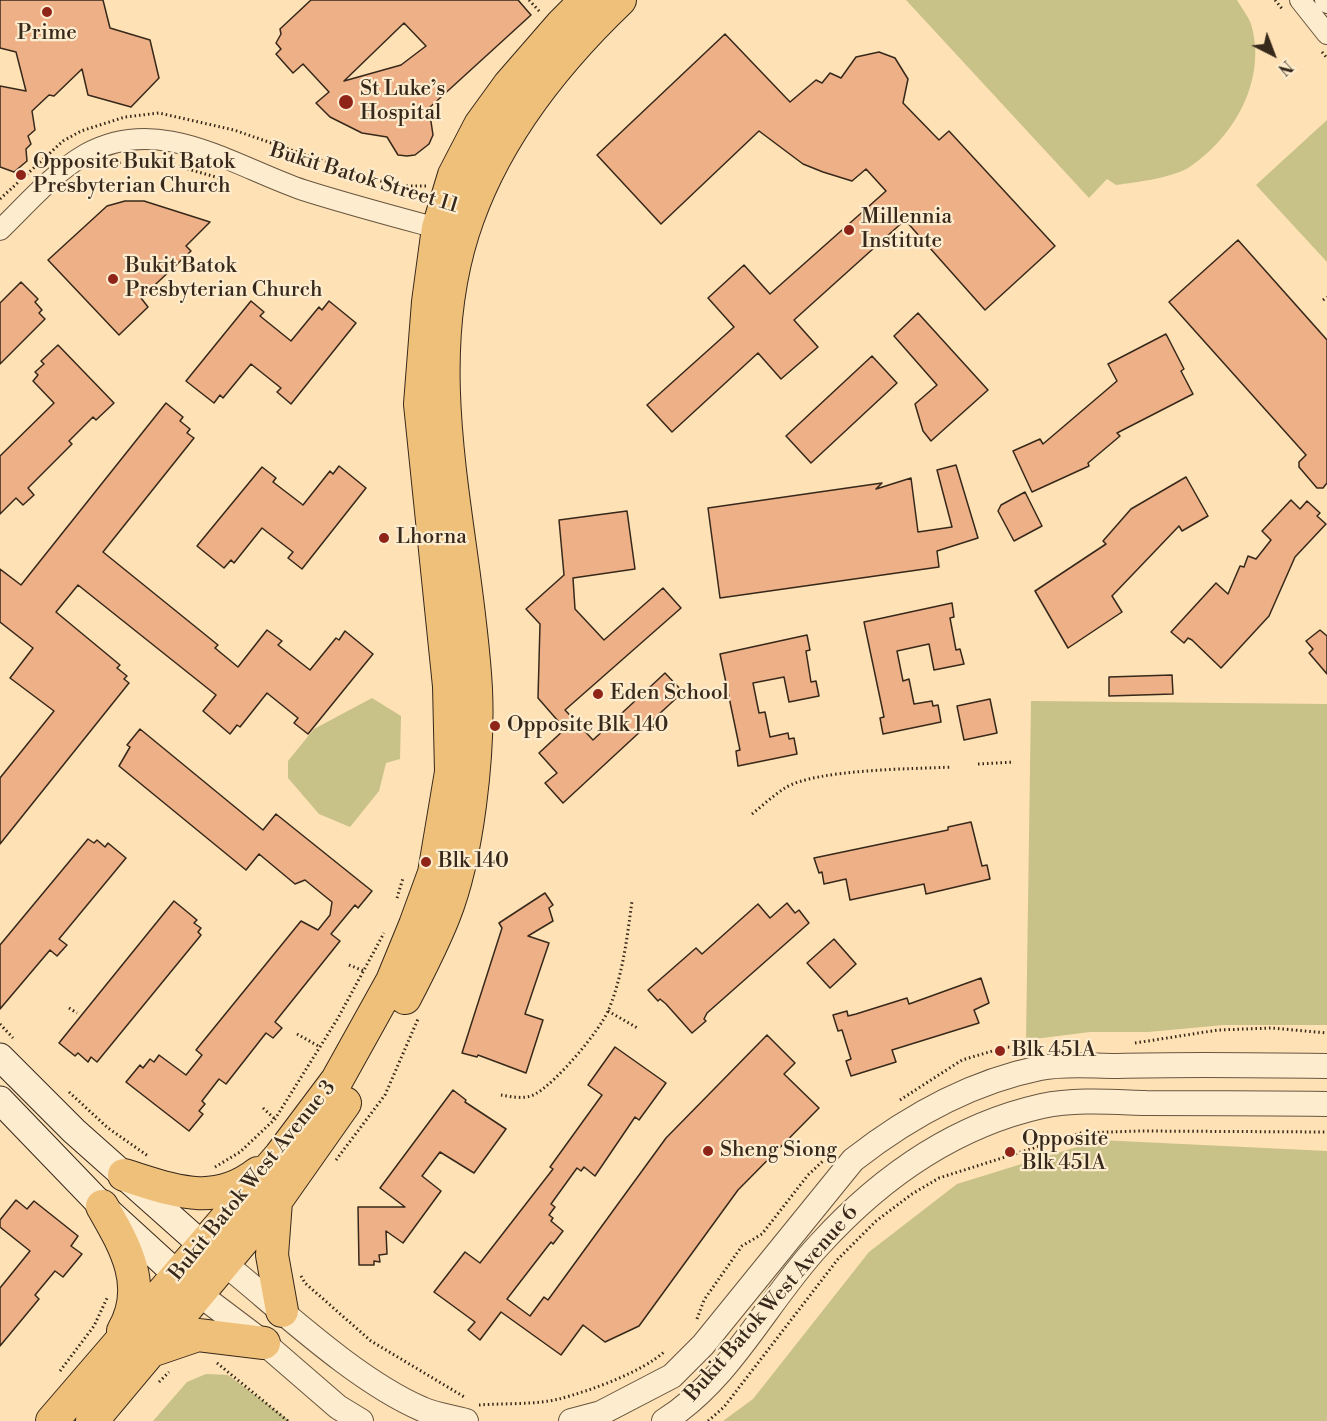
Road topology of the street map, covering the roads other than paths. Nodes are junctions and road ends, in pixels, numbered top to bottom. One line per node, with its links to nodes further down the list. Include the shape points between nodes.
1 (586, 0): 6 (main road, Bukit Batok West Avenue 3, via 509,85 480,125 454,175)
2 (620, 0): 6 (main road, Bukit Batok West Avenue 3, via 532,99)
3 (1300, 0): 4 (street)
4 (1327, 34)
5 (0, 230): 6 (street, Bukit Batok Street 11, via 56,175 87,154 119,142 150,137 191,145 303,190)
6 (450, 232): 11 (main road, Bukit Batok West Avenue 3, via 428,302 420,404 449,686 451,784 434,873 392,981 337,1080); 13 (main road, Bukit Batok West Avenue 3, via 443,397 476,690 472,782 463,841 445,915 394,1019 348,1099)
7 (7, 1048): 12 (main road, via 58,1116)
8 (1327, 1066): 25 (street, Bukit Batok West Avenue 6, via 1042,1068 950,1099 884,1135 853,1160 703,1345 672,1376 601,1413)
9 (0, 1100): 14 (main road)
10 (1327, 1104): 26 (street, Bukit Batok West Avenue 6, via 1071,1102 1018,1113 967,1133 906,1166 876,1188 818,1246 737,1351)
11 (280, 1156): 12 (main road, via 243,1185 208,1194 184,1193); 15 (main road, Bukit Batok West Avenue 3)
12 (124, 1175): 15 (main road)
13 (276, 1201): 15 (main road, Bukit Batok West Avenue 3); 17 (main road, via 272,1256)
14 (102, 1206): 16 (main road); 19 (main road, via 125,1246 133,1270 134,1312)
15 (213, 1255): 16 (main road, Bukit Batok West Avenue 3); 17 (street)
16 (188, 1284): 18 (street); 19 (main road, Bukit Batok West Avenue 3); 20 (main road, Bukit Batok West Avenue 3)
17 (282, 1311): 21 (street, via 397,1396 423,1410)
18 (264, 1343): 20 (main road, via 198,1335); 24 (street, via 311,1385)
19 (114, 1347): 22 (main road, Bukit Batok West Avenue 3)
20 (163, 1358): 23 (main road, Bukit Batok West Avenue 3)
21 (470, 1408)
22 (52, 1421)
23 (92, 1421)
24 (361, 1421)
25 (571, 1421)
26 (664, 1421)

